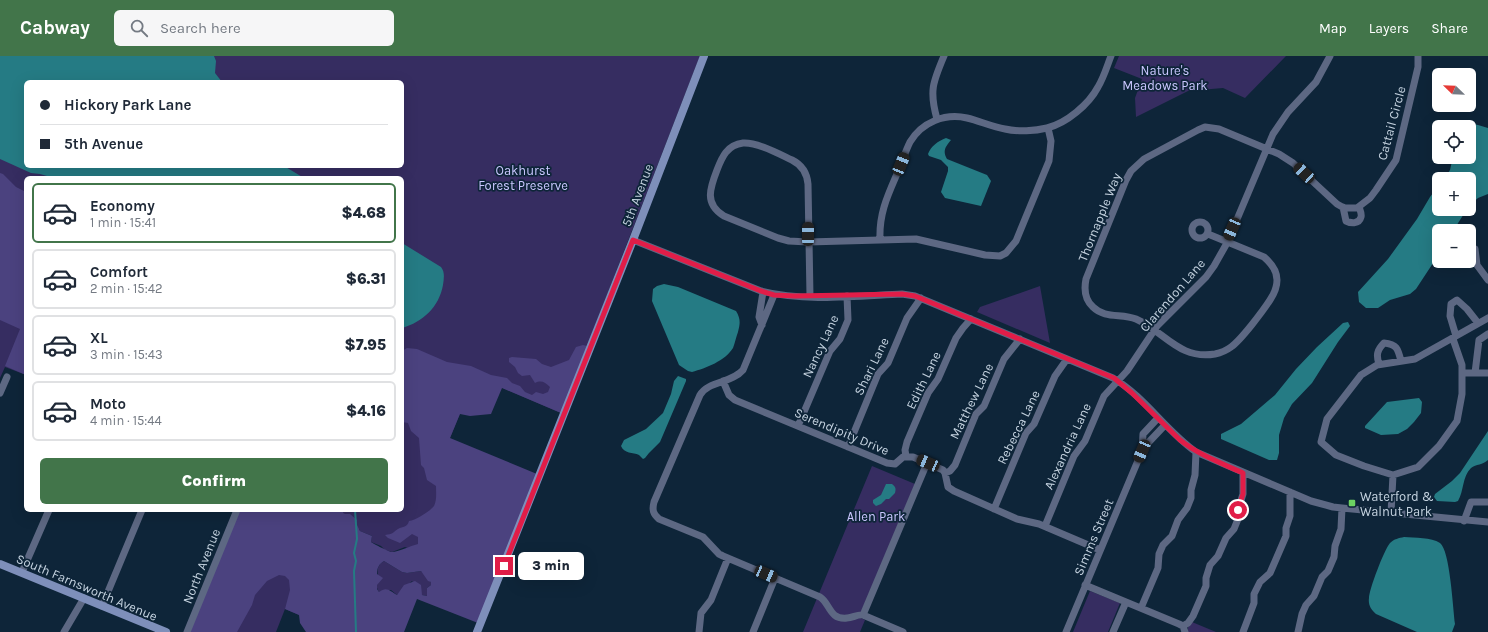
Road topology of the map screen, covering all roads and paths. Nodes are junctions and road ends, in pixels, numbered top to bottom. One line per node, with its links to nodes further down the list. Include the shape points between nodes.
1 (704, 56): 13 (street, 5th Avenue)
2 (944, 56): 6 (street, via 935,76 932,94)
3 (1111, 56): 7 (street, via 1098,88 1089,99 1078,111)
4 (1330, 56): 8 (street, Clarendon Lane, via 1316,82 1280,121)
5 (1420, 56): 10 (street, Cattail Circle, via 1396,160 1370,198)
6 (937, 119): 7 (street, via 959,116 1007,130); 12 (street, via 910,141 881,215)
7 (1048, 128): 12 (street, via 1051,141 1049,161 1016,241 1006,253 1000,256 985,256 916,239)
8 (1266, 149): 9 (street, Cattail Circle, via 1293,163); 15 (street, Clarendon Lane); 27 (street, Thornapple Way, via 1219,129 1205,127 1144,159 1131,171 1086,279 1085,290 1088,303 1098,311 1112,316 1135,318)
9 (1342, 207): 10 (street); 10 (street, Cattail Circle, via 1346,221 1353,223 1362,216)
10 (1359, 207)
11 (1208, 234): 15 (street, Thornapple Way)
12 (880, 239): 14 (street)
13 (633, 240): 18 (street); 78 (street, 5th Avenue)
14 (808, 242): 14 (street, via 808,180 801,166 750,143 728,149 710,190 712,202 717,210 724,216 778,238); 20 (street)
15 (1227, 243): 27 (street, Clarendon Lane, via 1206,277); 27 (street, Thornapple Way, via 1264,257 1277,275 1275,292 1238,341 1219,353 1194,354 1180,349)
16 (1476, 257): 17 (street, via 1477,265)
17 (1488, 280)
18 (763, 292): 19 (street); 26 (street, via 759,317)
19 (774, 295): 20 (street); 26 (street)
20 (810, 296): 21 (street)
21 (847, 296): 22 (street, via 902,294); 43 (street, Nancy Lane, via 848,320 840,339 830,351)
22 (921, 298): 24 (street); 44 (street, Shari Lane, via 907,318 888,362 878,374)
23 (1488, 318): 25 (street)
24 (971, 319): 30 (street); 47 (street, Edith Lane, via 959,333 938,379 928,393 907,442)
25 (1478, 323): 29 (street); 29 (street, via 1457,300 1451,304 1450,316)
26 (762, 325): 39 (street, via 743,370)
27 (1154, 330): 38 (street, Clarendon Lane)
28 (1488, 334): 35 (street, via 1479,340)
29 (1454, 337): 32 (street, via 1415,359); 34 (street)
30 (1020, 339): 31 (street); 49 (street, Matthew Lane, via 1004,359 984,406 976,414 955,464)
31 (1067, 358): 38 (street); 55 (street, Rebecca Lane, via 1055,376 1034,424 1026,433)
32 (1401, 360): 33 (street); 33 (street, via 1398,350 1392,343 1384,343 1378,349 1377,357)
33 (1380, 364): 51 (street, via 1361,375 1327,419 1321,442 1336,455)
34 (1462, 373): 35 (street); 51 (street, via 1462,394 1457,421 1439,446 1418,467)
35 (1475, 373): 36 (street)
36 (1488, 373)
37 (7, 377): 40 (street)
38 (1118, 381): 41 (street); 62 (street, Alexandria Lane, via 1104,396 1085,441 1074,456)
39 (723, 382): 43 (street, Serendipity Drive, via 729,395 735,400); 64 (street, via 704,390 700,395 654,502 653,510 659,519 703,537 719,554)
40 (0, 393)
41 (1158, 418): 42 (street); 45 (street, Simms Street, via 1143,434)
42 (1165, 425): 45 (street, Simms Street); 46 (street)
43 (798, 426): 44 (street, Serendipity Drive)
44 (848, 447): 47 (street, Serendipity Drive, via 892,465)
45 (1142, 451): 63 (street, Simms Street)
46 (1196, 452): 50 (street); 72 (street, via 1191,498 1172,536 1163,545 1158,568)
47 (906, 456): 48 (street, Serendipity Drive, via 913,456)
48 (928, 463): 49 (street, Serendipity Drive); 73 (street)
49 (945, 473): 55 (street, via 946,483 950,489)
50 (1243, 473): 52 (street); 74 (street, via 1243,494 1234,529 1210,565 1206,586 1193,616)
51 (1392, 474): 59 (street)
52 (1290, 492): 54 (street, via 1321,504); 84 (street, via 1290,516 1286,536 1270,573 1260,582 1254,594 1254,602)
53 (1488, 502): 60 (street, via 1471,502)
54 (1342, 508): 59 (street); 85 (street, via 1341,529 1334,557 1314,596 1306,605)
55 (994, 509): 62 (street)
56 (48, 512): 66 (street)
57 (141, 512): 71 (street)
58 (236, 512): 77 (street, North Avenue)
59 (1391, 513): 60 (street)
60 (1464, 521): 61 (street)
61 (1488, 522)
62 (1045, 526): 63 (street)
63 (1100, 550): 68 (street, Simms Street)
64 (728, 558): 67 (street); 79 (street, via 711,600 701,613)
65 (0, 564): 66 (street, South Farnsworth Avenue)
66 (22, 572): 69 (street, South Farnsworth Avenue)
67 (774, 578): 73 (street, via 823,599 828,609 838,617); 80 (street)
68 (1086, 585): 70 (street); 82 (street, Simms Street)
69 (84, 598): 71 (street, South Farnsworth Avenue); 75 (street)
70 (1126, 602): 72 (street); 83 (street)
71 (102, 606): 76 (street, South Farnsworth Avenue)
72 (1141, 608): 74 (street)
73 (863, 615): 81 (street)
74 (1184, 629)
75 (64, 632)
76 (166, 632)
77 (187, 632)
78 (477, 632)
79 (699, 632)
80 (753, 632)
81 (903, 632)
82 (1066, 632)
83 (1113, 632)
84 (1243, 632)
85 (1298, 632)

